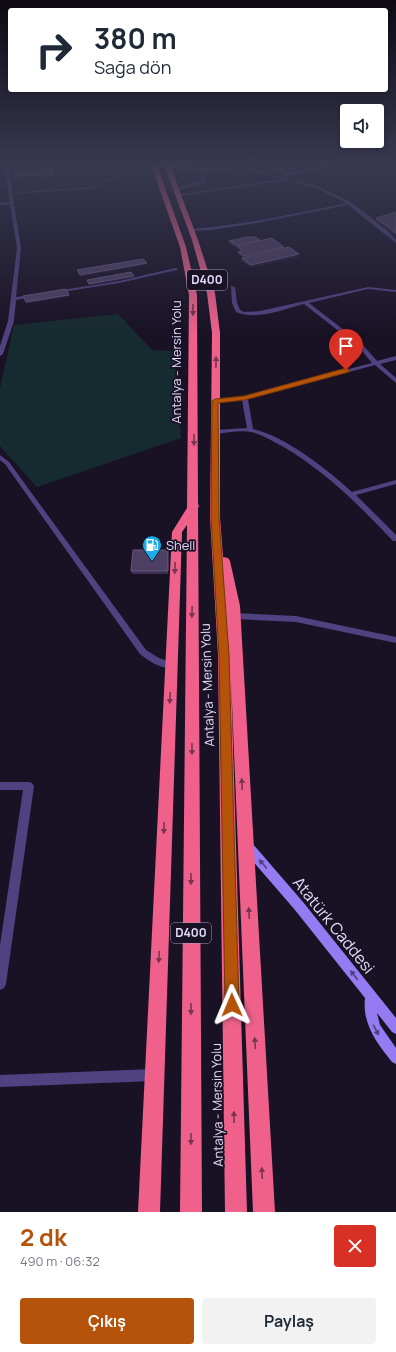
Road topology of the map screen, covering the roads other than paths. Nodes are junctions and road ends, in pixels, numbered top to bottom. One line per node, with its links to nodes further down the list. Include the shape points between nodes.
1 (15, 222): 13 (street, via 19,248)
2 (174, 222): 26 (highway, Antalya - Mersin Yolu / D400, one-way to 26, via 183,247 193,295)
3 (188, 222): 6 (highway, Antalya - Mersin Yolu / D400)
4 (262, 222): 6 (street, via 218,229)
5 (371, 222): 7 (street)
6 (191, 230): 20 (highway, Antalya - Mersin Yolu / D400, one-way to 6, via 216,333 211,293)
7 (396, 242)
8 (174, 269): 11 (street, via 119,282)
9 (233, 287): 14 (street, via 235,304 239,312 244,314)
10 (396, 291): 14 (street, via 368,288)
11 (50, 293)
12 (42, 294): 13 (street)
13 (14, 299): 15 (street, via 11,321)
14 (305, 302): 17 (street, via 360,345)
15 (0, 354)
16 (396, 358): 17 (street)
17 (375, 362): 18 (street); 19 (street)
18 (396, 381)
19 (245, 398): 20 (street); 21 (street)
20 (215, 401): 22 (highway, Antalya - Mersin Yolu / D400)
21 (250, 430): 22 (street); 25 (street, via 261,432 316,464)
22 (215, 432): 27 (highway, Antalya - Mersin Yolu / D400)
23 (0, 457): 31 (street, via 21,482 144,652 156,661)
24 (396, 482): 25 (street)
25 (352, 494): 28 (street)
26 (194, 506): 31 (highway, one-way to 31, via 177,532); 41 (highway, Antalya - Mersin Yolu / D400, one-way to 41)
27 (215, 517): 29 (highway); 42 (highway, Antalya - Mersin Yolu / D400, one-way to 27, via 224,655)
28 (396, 538)
29 (234, 616): 30 (street, via 296,618); 33 (highway, one-way to 29)
30 (396, 640)
31 (171, 664): 38 (highway, one-way to 38)
32 (0, 786): 34 (street, via 29,786)
33 (246, 845): 35 (street, Atatürk Caddesi, one-way to 33); 43 (highway, one-way to 33)
34 (0, 984)
35 (371, 996): 36 (street, Atatürk Caddesi); 37 (street, one-way to 37, via 372,1024)
36 (396, 1028)
37 (396, 1058)
38 (154, 1075): 39 (street); 40 (highway)
39 (0, 1081)
40 (150, 1212)
41 (191, 1212)
42 (236, 1212)
43 (264, 1212)

